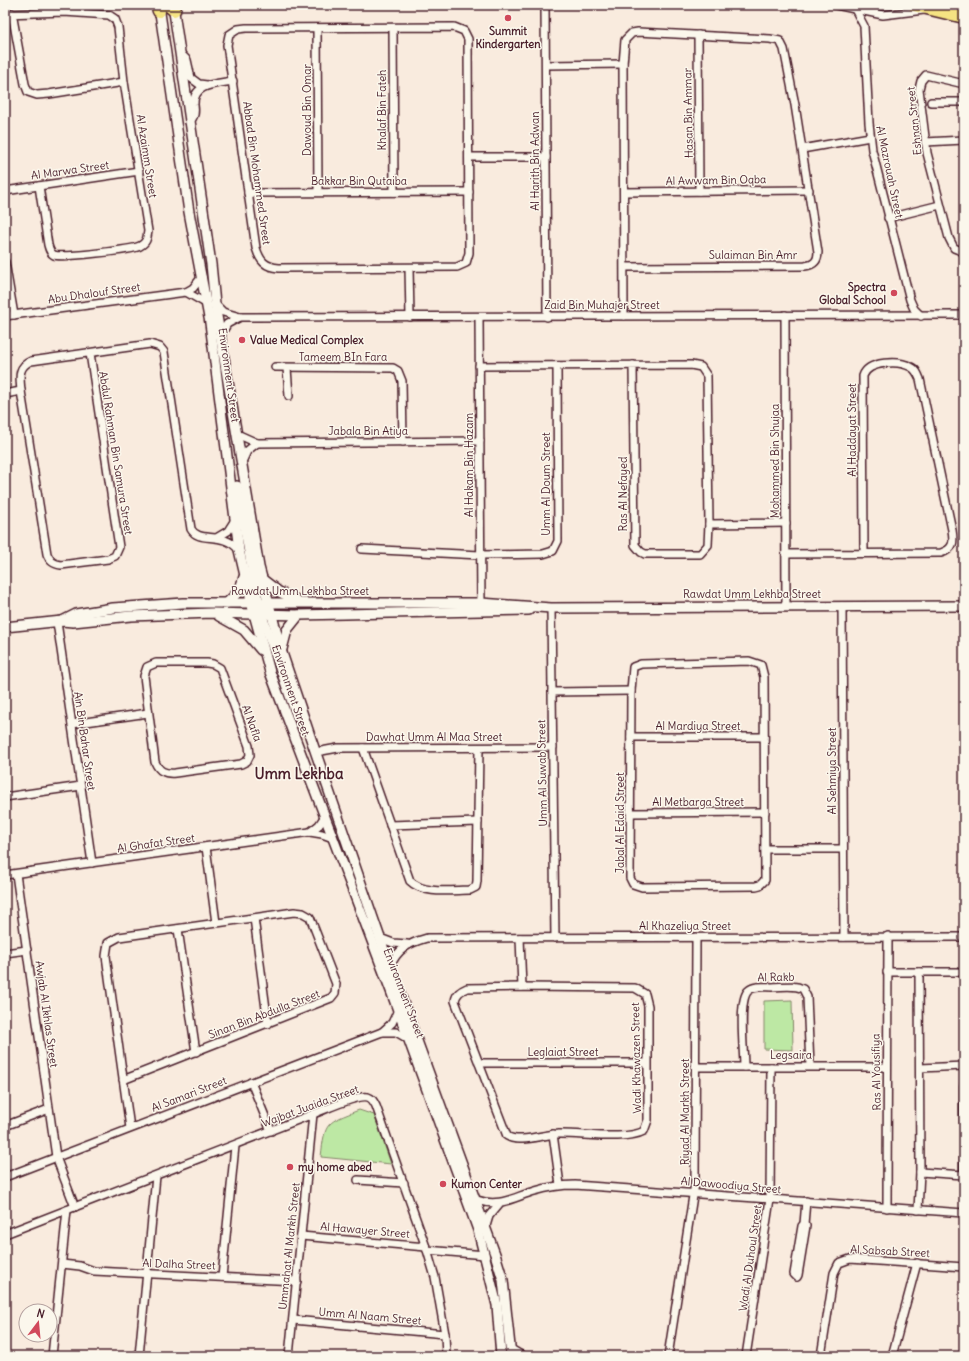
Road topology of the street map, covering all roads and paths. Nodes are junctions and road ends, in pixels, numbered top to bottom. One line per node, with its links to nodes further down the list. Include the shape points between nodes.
1 (545, 5): 16 (street, Al Harith Bin Adwan)
2 (836, 5): 5 (street)
3 (914, 5): 6 (highway)
4 (167, 7): 14 (street, Environment Street); 46 (street, Environment Street, via 189,212)
5 (856, 10): 8 (street); 10 (street, Al Mazrouah Street)
6 (934, 10): 8 (street); 9 (highway)
7 (9, 13): 18 (street, Al Azaimm Street, via 64,12 109,15 115,19 118,27); 18 (street, via 28,92 38,95 49,94)
8 (873, 14): 10 (street)
9 (964, 17)
10 (864, 26): 24 (street, Al Mazrouah Street)
11 (318, 28): 12 (street, Abbad Bin Mohammed Street); 17 (street, Abbad Bin Mohammed Street, via 246,28 232,31 227,45); 35 (street, Dawoud Bin Omar)
12 (393, 28): 28 (street, Abbad Bin Mohammed Street, via 454,27 467,34); 36 (street, Khalaf Bin Fateh)
13 (698, 35): 15 (street, Sulaiman Bin Amr, via 632,33 625,40); 27 (street, Sulaiman Bin Amr, via 770,38 780,41); 34 (street, Hasan Bin Ammar)
14 (180, 53): 20 (street, via 187,60 191,78 200,84); 23 (street, Environment Street)
15 (623, 64): 16 (street); 38 (street, Sulaiman Bin Amr)
16 (546, 65): 29 (street, Al Harith Bin Adwan)
17 (233, 81): 20 (street); 39 (street, Abbad Bin Mohammed Street)
18 (124, 82): 30 (street, Al Azaimm Street)
19 (964, 84): 26 (street, Eshnan Street, via 929,75 922,78 919,89)
20 (208, 85): 23 (street, via 196,94 194,114)
21 (931, 102): 22 (street)
22 (964, 102)
23 (189, 122): 48 (street, Environment Street, via 211,264)
24 (870, 138): 27 (street); 41 (street, Al Mazrouah Street)
25 (964, 140): 26 (street)
26 (925, 142): 40 (street, Eshnan Street)
27 (802, 149): 32 (street, Sulaiman Bin Amr)
28 (469, 157): 29 (street); 37 (street, Abbad Bin Mohammed Street)
29 (546, 157): 58 (street, Al Harith Bin Adwan)
30 (139, 171): 31 (street, Al Marwa Street); 31 (street, Al Azaimm Street, via 148,231 145,243 132,249 66,256 54,254 48,245)
31 (39, 186): 33 (street, Al Marwa Street)
32 (809, 190): 34 (street, Al Awwam Bin Oqba); 44 (street, Sulaiman Bin Amr, via 818,252 814,264)
33 (5, 191)
34 (699, 191): 38 (street, Al Awwam Bin Oqba)
35 (318, 192): 36 (street, Bakkar Bin Qutaiba); 39 (street, Bakkar Bin Qutaiba)
36 (394, 192): 37 (street, Bakkar Bin Qutaiba)
37 (469, 192): 45 (street, Abbad Bin Mohammed Street, via 469,253 466,263 457,267)
38 (624, 192): 44 (street, Sulaiman Bin Amr)
39 (248, 193): 45 (street, Abbad Bin Mohammed Street, via 256,248 260,260 270,267)
40 (940, 205): 41 (street); 42 (street, Eshnan Street, via 951,244)
41 (888, 218): 54 (street, Al Mazrouah Street, via 910,300)
42 (964, 252)
43 (5, 262): 50 (street)
44 (624, 267): 53 (street, Sulaiman Bin Amr)
45 (409, 268): 56 (street)
46 (202, 277): 47 (street); 48 (street, Environment Street)
47 (186, 292): 48 (street); 50 (street, Abu Dhalouf Street)
48 (211, 304): 55 (street, Zaid Bin Muhajer Street); 59 (street, Environment Street); 73 (street, Environment Street)
49 (964, 314): 54 (street, Zaid Bin Muhajer Street)
50 (14, 315): 52 (street, Abu Dhalouf Street)
51 (785, 315): 53 (street, Zaid Bin Muhajer Street); 54 (street, Zaid Bin Muhajer Street); 76 (street, Mohammed Bin Shujaa)
52 (5, 316)
53 (624, 316): 58 (street, Zaid Bin Muhajer Street)
54 (921, 316)
55 (240, 317): 56 (street, Zaid Bin Muhajer Street); 59 (street, via 227,324)
56 (410, 317): 57 (street, Zaid Bin Muhajer Street)
57 (479, 317): 58 (street, Zaid Bin Muhajer Street); 62 (street, Al Hakam Bin Hazam)
58 (547, 317)
59 (220, 337): 69 (street, Environment Street)
60 (90, 353): 66 (street, Abdul Rahman Bin Samura Street, via 26,363 20,371); 66 (street, Abdul Rahman Bin Samura Street, via 119,547 117,554 112,558 61,565 54,564 48,558); 78 (street, Abdul Rahman Bin Samura Street, via 150,344 160,347 164,352 191,529 200,536)
61 (633, 365): 63 (street, Ras Al Nefayed); 77 (street, Ras Al Nefayed, via 691,365 701,367 705,371 708,382); 77 (street, Ras Al Nefayed, via 635,545 645,554 700,554 708,545)
62 (479, 366): 63 (street, Ras Al Nefayed); 70 (street, Al Hakam Bin Hazam)
63 (557, 366): 83 (street, Umm Al Doum Street, via 557,546 553,551 543,554)
64 (275, 367): 65 (street, Tameem BIn Fara)
65 (288, 368): 68 (street, Tameem BIn Fara); 71 (street, Tameem BIn Fara, via 393,368 398,371 402,381)
66 (21, 391): 67 (street)
67 (5, 394)
68 (289, 396)
69 (237, 434): 72 (street, Jabala Bin Atiya); 74 (street, Environment Street)
70 (480, 441): 71 (street, Jabala Bin Atiya); 83 (street, Al Hakam Bin Hazam)
71 (403, 442): 72 (street, Jabala Bin Atiya)
72 (257, 443): 74 (street, via 247,451)
73 (227, 454): 75 (street, Environment Street); 87 (street, via 233,467)
74 (241, 463): 85 (street, Environment Street)
75 (235, 520): 78 (street, via 228,530); 80 (street, Environment Street)
76 (786, 523): 77 (street); 82 (street, Mohammed Bin Shujaa)
77 (709, 524)
78 (218, 537): 80 (street, Abdul Rahman Bin Samura Street, via 230,542)
79 (362, 549): 83 (street)
80 (239, 550): 84 (street, Environment Street)
81 (864, 552): 81 (street, Al Haddayat Street, via 941,554 950,549 954,542 920,379 916,370 904,364 872,365 866,369 862,380); 82 (street, Al Haddayat Street)
82 (786, 554): 90 (street, Mohammed Bin Shujaa)
83 (480, 555): 93 (street, Al Hakam Bin Hazam)
84 (244, 576): 86 (street, via 239,591); 87 (street, Environment Street)
85 (262, 579): 88 (street, Environment Street); 89 (street, via 279,592)
86 (227, 603): 87 (street, Rawdat Umm Lekhba Street); 98 (street, Rawdat Umm Lekhba Street, via 136,605 76,614)
87 (255, 603): 88 (street, Rawdat Umm Lekhba Street); 96 (street, Environment Street); 96 (street, via 264,610)
88 (268, 603): 89 (street, Rawdat Umm Lekhba Street); 96 (street, Environment Street)
89 (304, 603): 93 (street, Rawdat Umm Lekhba Street)
90 (786, 606): 91 (street, Rawdat Umm Lekhba Street); 94 (street, Rawdat Umm Lekhba Street)
91 (842, 606): 92 (street, Rawdat Umm Lekhba Street); 123 (street, Al Sehmiya Street)
92 (964, 606)
93 (481, 608): 94 (street, Rawdat Umm Lekhba Street, via 531,605); 97 (street, Rawdat Umm Lekhba Street)
94 (551, 608): 103 (street, Umm Al Suwab Street)
95 (212, 613): 96 (street, Rawdat Umm Lekhba Street); 98 (street, Rawdat Umm Lekhba Street); 101 (street, via 244,630)
96 (262, 614): 97 (street, Rawdat Umm Lekhba Street); 100 (street, Environment Street); 101 (street, Environment Street); 111 (street, via 307,742)
97 (298, 615): 100 (street, via 287,630)
98 (60, 621): 99 (street, Rawdat Umm Lekhba Street); 105 (street, Ain Bin Bahar Street)
99 (5, 627)
100 (282, 652): 111 (street, Environment Street)
101 (265, 658): 116 (street, Environment Street)
102 (631, 691): 103 (street); 106 (street, Jabal Al Edaid Street); 107 (street, Jabal Al Edaid Street, via 632,670 636,664 757,663 764,672)
103 (552, 692): 108 (street, Umm Al Suwab Street)
104 (148, 713): 104 (street, Al Nafla, via 155,762 164,773 241,764 249,758 249,746 222,673 217,666 207,663 156,663 147,667 144,676); 105 (street)
105 (72, 724): 112 (street, Ain Bin Bahar Street)
106 (631, 737): 107 (street, Al Mardiya Street); 115 (street, Jabal Al Edaid Street)
107 (764, 738): 114 (street, Jabal Al Edaid Street)
108 (553, 747): 110 (street, Dawhat Umm Al Maa Street); 136 (street, Umm Al Suwab Street)
109 (363, 748): 110 (street, Dawhat Umm Al Maa Street); 111 (street, Dawhat Umm Al Maa Street, via 338,748); 118 (street)
110 (478, 748): 117 (street)
111 (316, 752): 134 (street, Environment Street)
112 (81, 786): 113 (street); 124 (street, Ain Bin Bahar Street)
113 (5, 797)
114 (765, 812): 115 (street, Al Metbarga Street); 122 (street, Jabal Al Edaid Street)
115 (630, 813): 122 (street, Jabal Al Edaid Street, via 630,878 637,886 760,885 765,880)
116 (325, 816): 119 (street); 120 (street, Environment Street)
117 (478, 822): 118 (street); 118 (street, via 477,884 470,890 429,890 414,885 407,876)
118 (390, 825)
119 (310, 832): 120 (street, Al Ghafat Street); 121 (street, Al Ghafat Street)
120 (332, 838): 145 (street, Environment Street)
121 (206, 847): 124 (street, Al Ghafat Street); 128 (street)
122 (765, 849): 123 (street)
123 (843, 849): 132 (street, Al Sehmiya Street)
124 (92, 863): 125 (street, Al Ghafat Street)
125 (16, 874): 126 (street, Al Ghafat Street); 138 (street, Awjab Al Ikhlas Street)
126 (5, 875)
127 (254, 918): 128 (street, Sinan Bin Abdulla Street); 146 (street); 146 (street, Sinan Bin Abdulla Street, via 294,912 307,914 336,984 335,993 331,998)
128 (216, 923): 129 (street, Sinan Bin Abdulla Street)
129 (178, 929): 149 (street); 159 (street, Sinan Bin Abdulla Street, via 119,937 108,943 106,949)
130 (888, 936): 132 (street, Al Khazeliya Street); 133 (street, Al Khazeliya Street); 141 (street, Ras Al Yousifiya)
131 (696, 937): 132 (street, Al Khazeliya Street); 136 (street, Al Khazeliya Street); 155 (street, Riyad Al Markh Street)
132 (844, 937)
133 (964, 937)
134 (380, 938): 137 (street, Al Khazeliya Street, via 393,943); 140 (street, Environment Street)
135 (520, 938): 136 (street, Al Khazeliya Street); 137 (street, Al Khazeliya Street, via 427,938); 144 (street)
136 (555, 938)
137 (408, 944): 140 (street, via 397,954)
138 (27, 950): 139 (street); 162 (street, Awjab Al Ikhlas Street)
139 (5, 953)
140 (390, 968): 179 (street, Environment Street)
141 (887, 972): 142 (street); 157 (street, Ras Al Yousifiya)
142 (919, 972): 143 (street); 158 (street)
143 (964, 972)
144 (522, 987): 150 (street, Wadi Khawazen Street, via 467,988 456,995 457,1008); 151 (street, Wadi Khawazen Street, via 641,990 648,1000)
145 (398, 1010): 147 (street, Al Samari Street, via 392,1023); 148 (street, Environment Street)
146 (268, 1024): 149 (street, Sinan Bin Abdulla Street)
147 (382, 1032): 148 (street, Al Samari Street, via 396,1032); 160 (street, Al Samari Street)
148 (408, 1039): 192 (street, Environment Street)
149 (196, 1052): 159 (street, Sinan Bin Abdulla Street)
150 (479, 1063): 151 (street, Leglaiat Street); 167 (street, Wadi Khawazen Street, via 507,1136 519,1140)
151 (647, 1063): 167 (street, Wadi Khawazen Street, via 648,1120 644,1131 629,1136)
152 (771, 1066): 153 (street, Legsaira); 156 (street, Legsaira); 178 (street, Wadi Al Duhoul Street)
153 (810, 1066): 156 (street, Al Rakb, via 807,997 803,989 795,986 756,987 745,994); 157 (street, Legsaira)
154 (964, 1066): 158 (street)
155 (696, 1067): 156 (street, Legsaira); 177 (street, Riyad Al Markh Street)
156 (744, 1067)
157 (886, 1067): 183 (street, Ras Al Yousifiya)
158 (920, 1068): 170 (street)
159 (123, 1080): 165 (street, Sinan Bin Abdulla Street)
160 (251, 1082): 165 (street, Al Samari Street); 166 (street)
161 (964, 1086): 171 (street)
162 (49, 1109): 164 (street); 169 (street, Awjab Al Ikhlas Street)
163 (314, 1114): 166 (street, Wajbat Juaida Street); 175 (street, Wajbat Juaida Street, via 358,1098 371,1099 376,1106); 189 (street, Ummahat Al Markh Street)
164 (5, 1126)
165 (130, 1128): 169 (street, Al Samari Street)
166 (271, 1131): 168 (street, Wajbat Juaida Street)
167 (553, 1134): 176 (street)
168 (234, 1146): 172 (street, Wajbat Juaida Street); 197 (street)
169 (56, 1157): 173 (street, Al Samari Street); 182 (street, Awjab Al Ikhlas Street)
170 (920, 1172): 171 (street); 185 (street)
171 (964, 1175)
172 (156, 1176): 182 (street, Wajbat Juaida Street); 196 (street)
173 (5, 1177)
174 (358, 1180): 175 (street)
175 (404, 1183): 190 (street, Wajbat Juaida Street)
176 (560, 1185): 177 (street, Al Dawoodiya Street); 181 (street, Al Dawoodiya Street, via 533,1191)
177 (694, 1193): 178 (street, Al Dawoodiya Street); 208 (street, Riyad Al Markh Street)
178 (770, 1199): 180 (street, Al Dawoodiya Street); 209 (street, Wadi Al Duhoul Street)
179 (477, 1200): 181 (street, Al Dawoodiya Street); 187 (street, Environment Street)
180 (806, 1201): 183 (street, Al Dawoodiya Street); 191 (street)
181 (500, 1204): 187 (street, via 489,1216)
182 (75, 1207): 184 (street, Wajbat Juaida Street)
183 (887, 1208): 185 (street, Al Dawoodiya Street)
184 (67, 1210): 188 (street, Wajbat Juaida Street); 194 (street)
185 (918, 1210): 186 (street, Al Dawoodiya Street)
186 (964, 1213)
187 (486, 1226): 201 (street, Environment Street, via 503,1280)
188 (5, 1234)
189 (301, 1236): 190 (street, Al Hawayer Street); 198 (street, Ummahat Al Markh Street)
190 (427, 1248): 192 (street, Al Hawayer Street); 200 (street, Wajbat Juaida Street)
191 (800, 1249)
192 (485, 1255): 206 (street, Environment Street, via 497,1304)
193 (917, 1263): 195 (street, Al Sabsab Street); 210 (street, Al Sabsab Street, via 850,1259 839,1263 834,1274); 211 (street)
194 (62, 1264): 196 (street, Al Dalha Street, via 80,1266 90,1271); 202 (street)
195 (964, 1267)
196 (147, 1274): 197 (street, Al Dalha Street); 203 (street)
197 (222, 1277): 198 (street, Al Dalha Street)
198 (297, 1281): 199 (street, Ummahat Al Markh Street)
199 (293, 1320): 200 (street, Umm Al Naam Street); 204 (street, Ummahat Al Markh Street)
200 (445, 1334): 205 (street, Wajbat Juaida Street)
201 (511, 1353): 207 (street)
202 (52, 1356)
203 (139, 1356)
204 (289, 1356)
205 (446, 1356)
206 (501, 1356)
207 (523, 1356)
208 (668, 1356)
209 (746, 1356)
210 (821, 1356)
211 (892, 1356)

